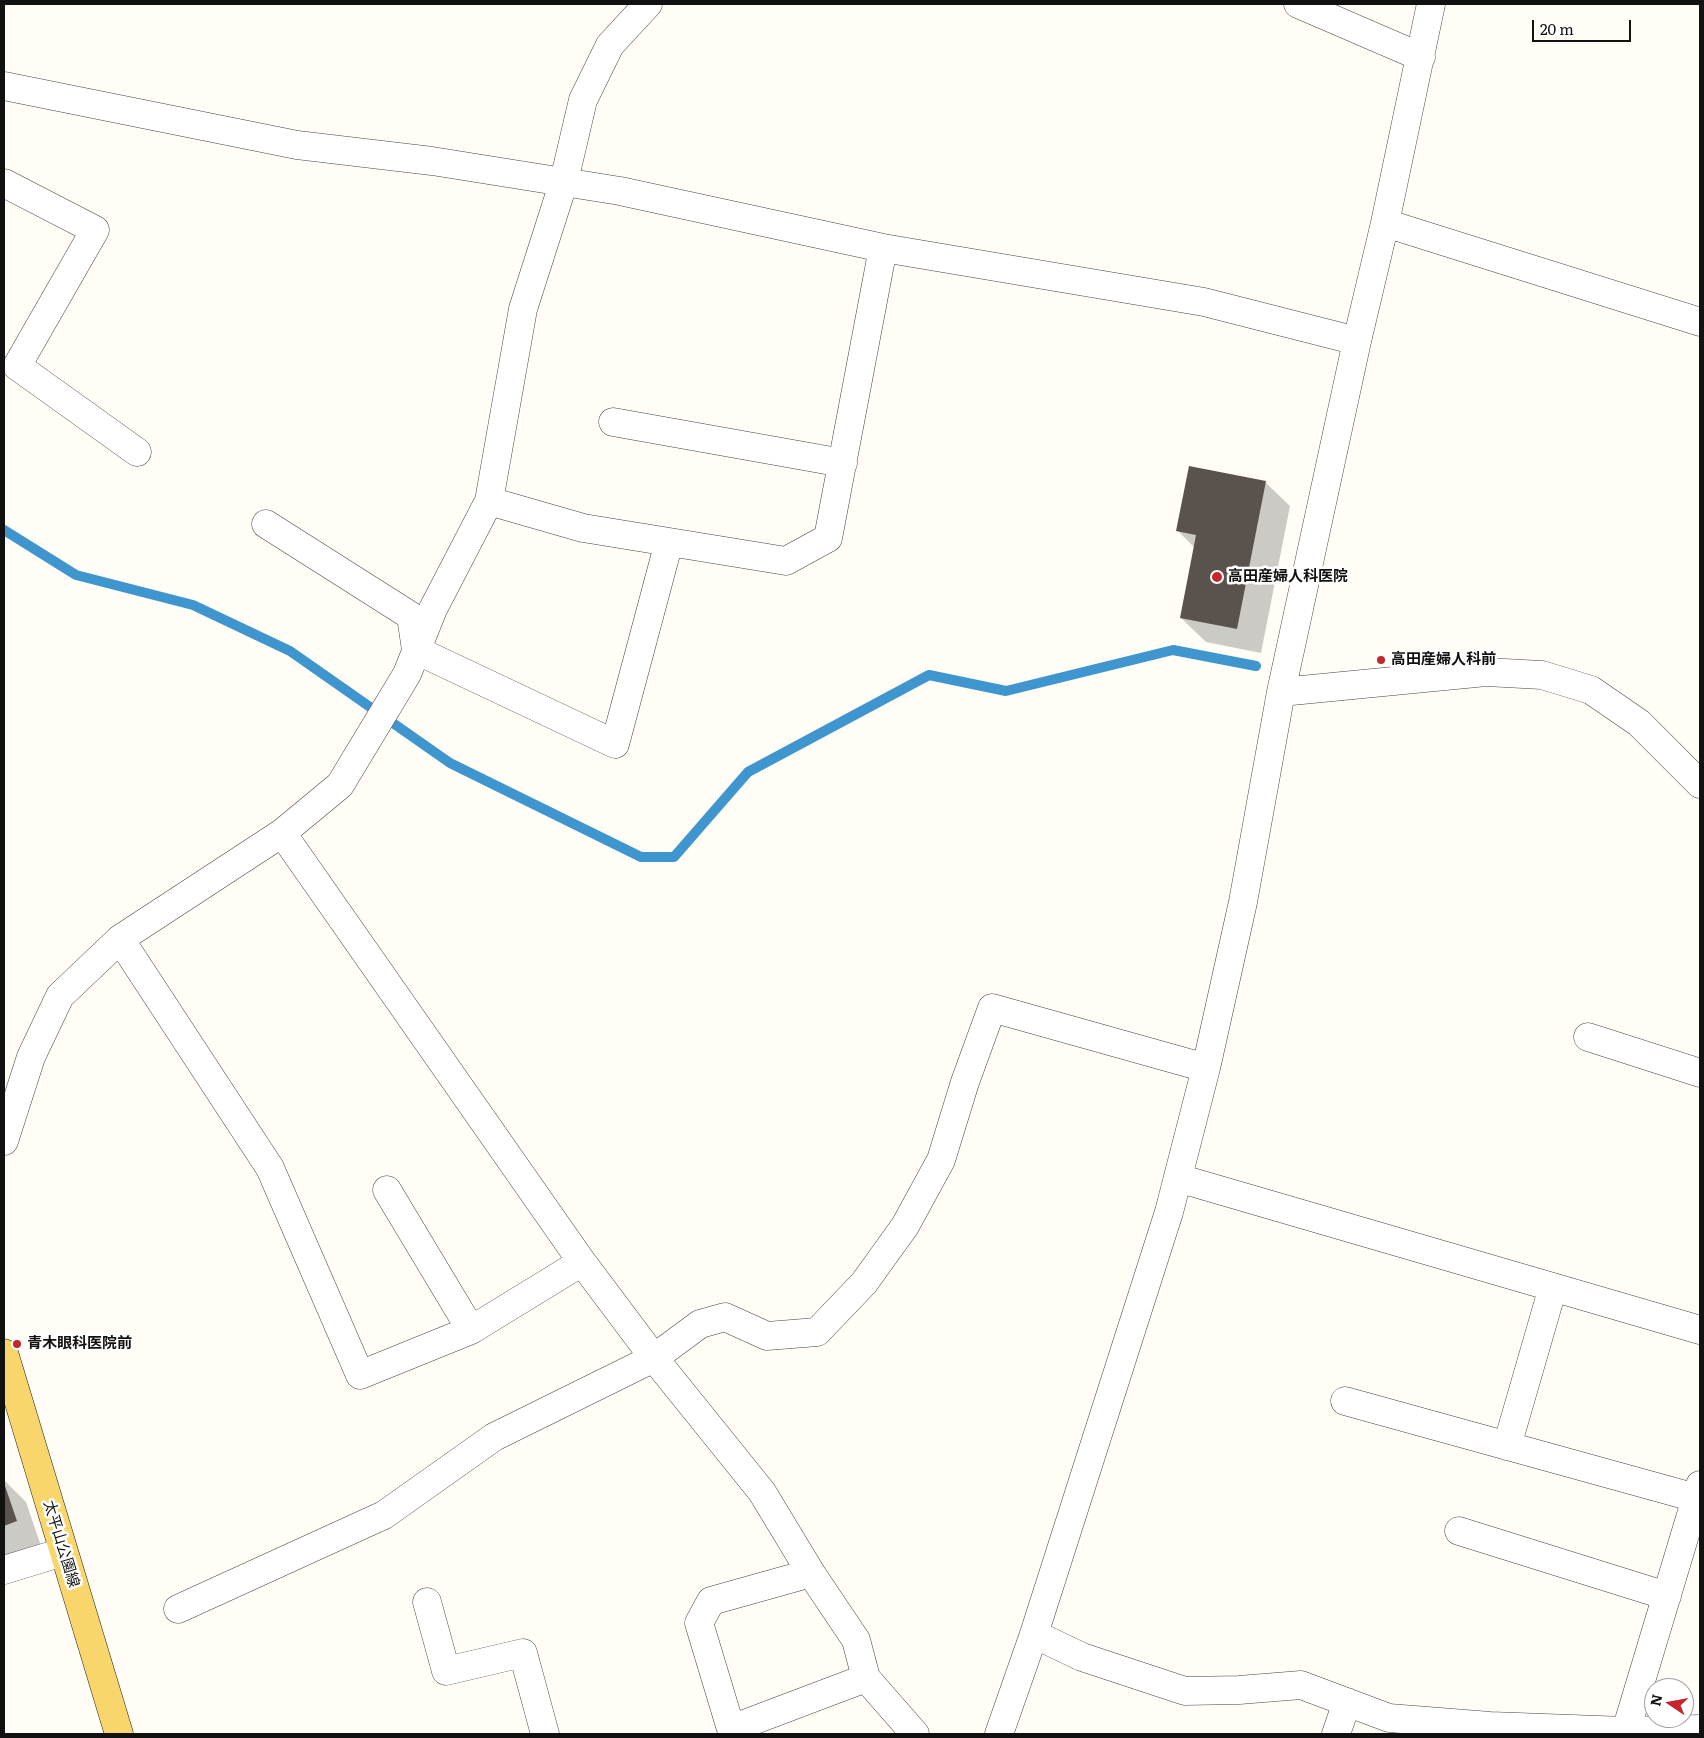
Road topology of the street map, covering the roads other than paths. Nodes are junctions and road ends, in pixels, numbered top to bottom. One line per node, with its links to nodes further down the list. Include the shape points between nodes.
1 (648, 4): 6 (street, via 610,45 583,100)
2 (1298, 4): 4 (street)
3 (1431, 4): 4 (street)
4 (1421, 57): 8 (street)
5 (4, 86): 6 (street, via 297,145)
6 (564, 181): 9 (street); 15 (street, via 523,309)
7 (4, 183): 13 (street, via 95,230 17,366)
8 (1385, 222): 10 (street); 11 (street)
9 (883, 248): 11 (street, via 1204,302); 14 (street)
10 (1700, 322)
11 (1357, 340): 19 (street)
12 (613, 422): 14 (street)
13 (137, 452)
14 (843, 463): 17 (street, via 828,538 786,560)
15 (489, 501): 17 (street, via 583,528); 18 (street)
16 (266, 524): 18 (street, via 410,616)
17 (669, 542): 18 (street, via 615,744)
18 (416, 650): 21 (street, via 407,674 340,786)
19 (1281, 692): 20 (street, via 1486,672 1542,675 1591,690 1639,723); 24 (street, via 1243,902)
20 (1700, 784)
21 (282, 833): 22 (street); 29 (street)
22 (120, 939): 26 (street, via 60,996 31,1057); 31 (street, via 270,1168 360,1375)
23 (1588, 1037): 25 (street)
24 (1206, 1068): 27 (street); 34 (street, via 992,1008 941,1160 900,1233 864,1283 817,1332 768,1336 725,1317 700,1324)
25 (1700, 1073)
26 (4, 1141)
27 (1178, 1178): 30 (street); 45 (street)
28 (387, 1190): 31 (street)
29 (582, 1262): 31 (street); 34 (street)
30 (1553, 1287): 32 (street); 36 (street)
31 (471, 1330)
32 (1700, 1330)
33 (4, 1353): 39 (main road, 太平山公園線)
34 (654, 1358): 41 (street, via 762,1492); 44 (street, via 494,1437 384,1515)
35 (1345, 1401): 36 (street)
36 (1507, 1446): 37 (street)
37 (1698, 1492): 42 (street)
38 (1459, 1530): 42 (street)
39 (63, 1552): 40 (street); 50 (main road, 太平山公園線)
40 (4, 1570)
41 (811, 1573): 46 (street, via 856,1640); 46 (street, via 711,1601 699,1623 731,1729)
42 (1667, 1596): 49 (street)
43 (427, 1602): 51 (street, via 446,1671 523,1653)
44 (178, 1609)
45 (1034, 1634): 47 (street, via 1082,1657 1185,1691 1301,1685); 53 (street)
46 (866, 1678): 52 (street)
47 (1347, 1702): 49 (street, via 1389,1718); 54 (street)
48 (1700, 1730): 49 (street)
49 (1626, 1733)
50 (118, 1734)
51 (545, 1734)
52 (915, 1734)
53 (999, 1734)
54 (1336, 1734)

